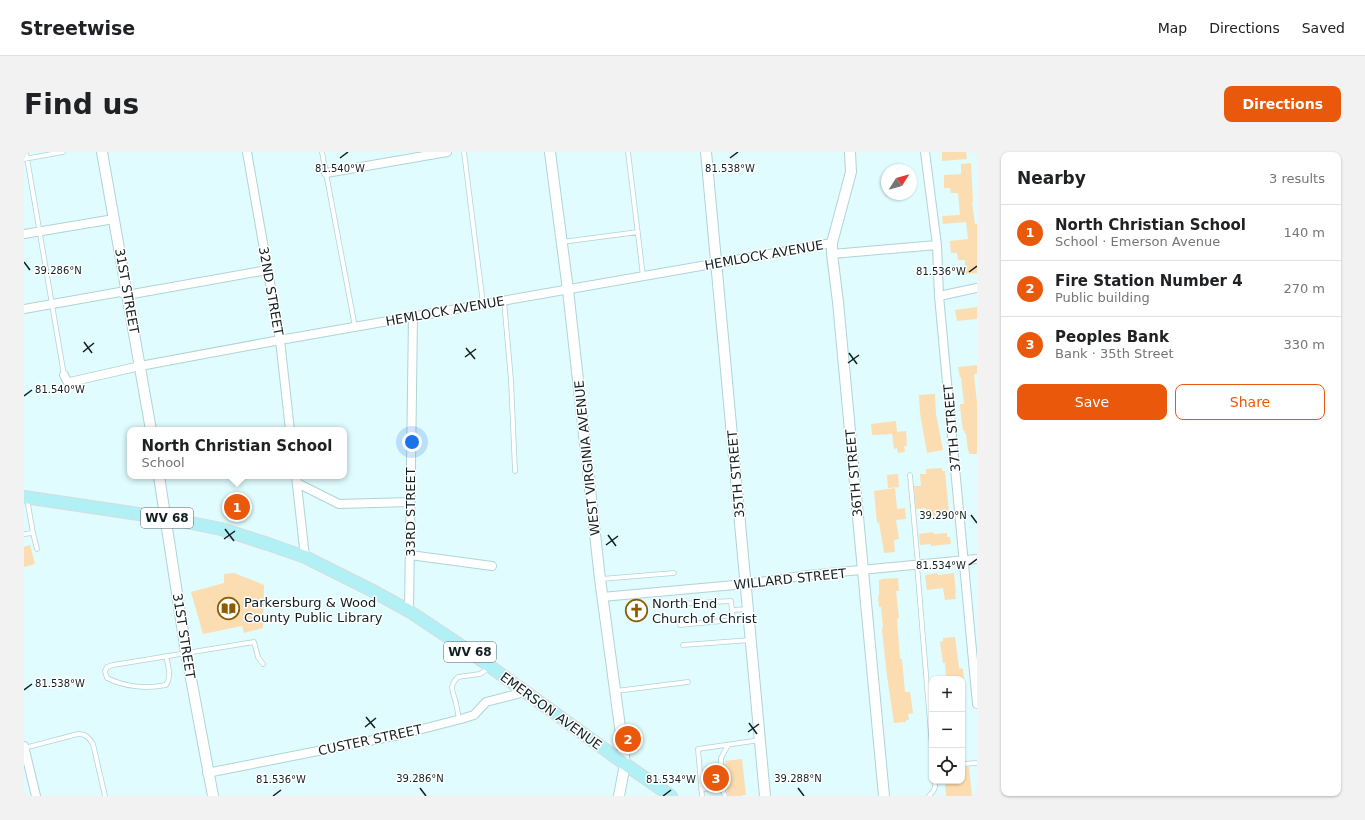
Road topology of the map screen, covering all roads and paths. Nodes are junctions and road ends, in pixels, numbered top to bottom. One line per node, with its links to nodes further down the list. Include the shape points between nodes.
1 (26, 152): 13 (lane)
2 (63, 152): 13 (lane)
3 (102, 152): 15 (street, 31ST STREET)
4 (248, 152): 24 (street, 32ND STREET)
5 (322, 152): 14 (lane)
6 (447, 152): 14 (street)
7 (464, 152): 32 (lane)
8 (550, 152): 19 (street, WEST VIRGINIA AVENUE)
9 (628, 152): 17 (lane)
10 (706, 152): 23 (street, 35TH STREET)
11 (850, 152): 20 (street, 36TH STREET, via 851,172)
12 (925, 152): 21 (street, 37TH STREET)
13 (25, 159): 16 (lane)
14 (326, 173): 35 (lane)
15 (114, 219): 16 (street); 28 (street, 31ST STREET)
16 (39, 231): 18 (street); 31 (lane)
17 (638, 232): 19 (lane); 25 (lane)
18 (24, 234)
19 (561, 242): 27 (street, WEST VIRGINIA AVENUE)
20 (832, 243): 22 (street, 36TH STREET); 23 (street, HEMLOCK AVENUE)
21 (937, 245): 22 (street, HEMLOCK AVENUE); 29 (street, 37TH STREET)
22 (832, 254): 57 (street, 36TH STREET)
23 (716, 263): 25 (street, HEMLOCK AVENUE); 60 (street, 35TH STREET)
24 (267, 270): 28 (street); 36 (street, 32ND STREET)
25 (643, 276): 27 (street, HEMLOCK AVENUE)
26 (977, 288): 29 (street)
27 (568, 290): 30 (street, HEMLOCK AVENUE); 59 (street, WEST VIRGINIA AVENUE)
28 (127, 295): 31 (street, via 120,292); 37 (street, 31ST STREET)
29 (939, 296): 54 (street, 37TH STREET)
30 (504, 301): 32 (street, HEMLOCK AVENUE); 41 (lane)
31 (52, 304): 33 (street); 38 (lane)
32 (483, 304): 34 (street, HEMLOCK AVENUE)
33 (24, 309)
34 (413, 317): 35 (street, HEMLOCK AVENUE); 46 (street, 33RD STREET)
35 (355, 327): 36 (street, HEMLOCK AVENUE)
36 (280, 340): 37 (street, HEMLOCK AVENUE); 40 (street, 32ND STREET)
37 (140, 366): 38 (street, HEMLOCK AVENUE, via 70,382); 39 (street, 31ST STREET)
38 (64, 375)
39 (150, 427)
40 (290, 427)
41 (515, 471)
42 (910, 475): 55 (lane)
43 (160, 479): 47 (street, 31ST STREET)
44 (296, 480): 46 (street, via 339,504); 52 (street)
45 (25, 498): 47 (main road, EMERSON AVENUE / WV 68); 48 (lane)
46 (410, 502): 51 (street, 33RD STREET)
47 (166, 518): 52 (main road, EMERSON AVENUE / WV 68, via 221,528); 70 (street, 31ST STREET)
48 (33, 533): 49 (lane); 50 (lane)
49 (24, 534)
50 (38, 549)
51 (410, 555): 56 (street); 65 (street, 33RD STREET)
52 (305, 558): 65 (main road, EMERSON AVENUE / WV 68)
53 (977, 559): 54 (street, WILLARD STREET)
54 (965, 561): 55 (street, WILLARD STREET); 68 (street, 37TH STREET)
55 (918, 565): 57 (street, WILLARD STREET); 78 (lane)
56 (492, 566)
57 (863, 571): 60 (street, WILLARD STREET, via 808,575); 100 (street, 36TH STREET)
58 (674, 573): 59 (lane)
59 (600, 580): 61 (street, WEST VIRGINIA AVENUE)
60 (746, 584): 61 (street, WILLARD STREET); 63 (street, 35TH STREET)
61 (602, 597): 75 (street, WEST VIRGINIA AVENUE)
62 (678, 604): 64 (lane, via 731,601)
63 (749, 609): 64 (lane); 67 (street, 35TH STREET)
64 (732, 610): 66 (lane, via 733,620)
65 (409, 611): 73 (main road, EMERSON AVENUE / WV 68)
66 (680, 625)
67 (752, 640): 69 (lane); 80 (street, 35TH STREET)
68 (974, 644): 77 (street, 37TH STREET)
69 (683, 645)
70 (186, 652): 71 (lane); 72 (lane, via 254,642); 87 (street, 31ST STREET)
71 (166, 656): 71 (lane, via 113,665 107,667 105,672 107,678 118,683 151,688 166,685 169,674)
72 (263, 664)
73 (491, 667): 76 (main road, EMERSON AVENUE / WV 68); 79 (lane, via 480,674 458,676 453,682 451,689)
74 (688, 682): 75 (lane)
75 (615, 691): 84 (street, WEST VIRGINIA AVENUE)
76 (525, 692): 79 (street, CUSTER STREET, via 486,702 474,715); 84 (main road, EMERSON AVENUE / WV 68)
77 (977, 704)
78 (929, 712)
79 (459, 720): 87 (street, CUSTER STREET)
80 (760, 740): 81 (lane); 99 (street, 35TH STREET)
81 (728, 745): 85 (lane); 91 (lane, via 698,749)
82 (24, 747): 92 (street); 93 (lane, via 83,734 93,744)
83 (977, 763): 86 (lane)
84 (625, 764): 95 (street, WEST VIRGINIA AVENUE); 96 (main road, EMERSON AVENUE / WV 68)
85 (721, 764)
86 (965, 764)
87 (207, 773): 94 (street, 31ST STREET)
88 (722, 778): 90 (lane)
89 (936, 784): 101 (lane)
90 (718, 788): 91 (lane); 98 (lane)
91 (701, 789): 97 (lane)
92 (36, 796)
93 (105, 796)
94 (213, 796)
95 (619, 796)
96 (671, 796)
97 (702, 796)
98 (725, 796)
99 (766, 796)
100 (884, 796)
101 (929, 796)

